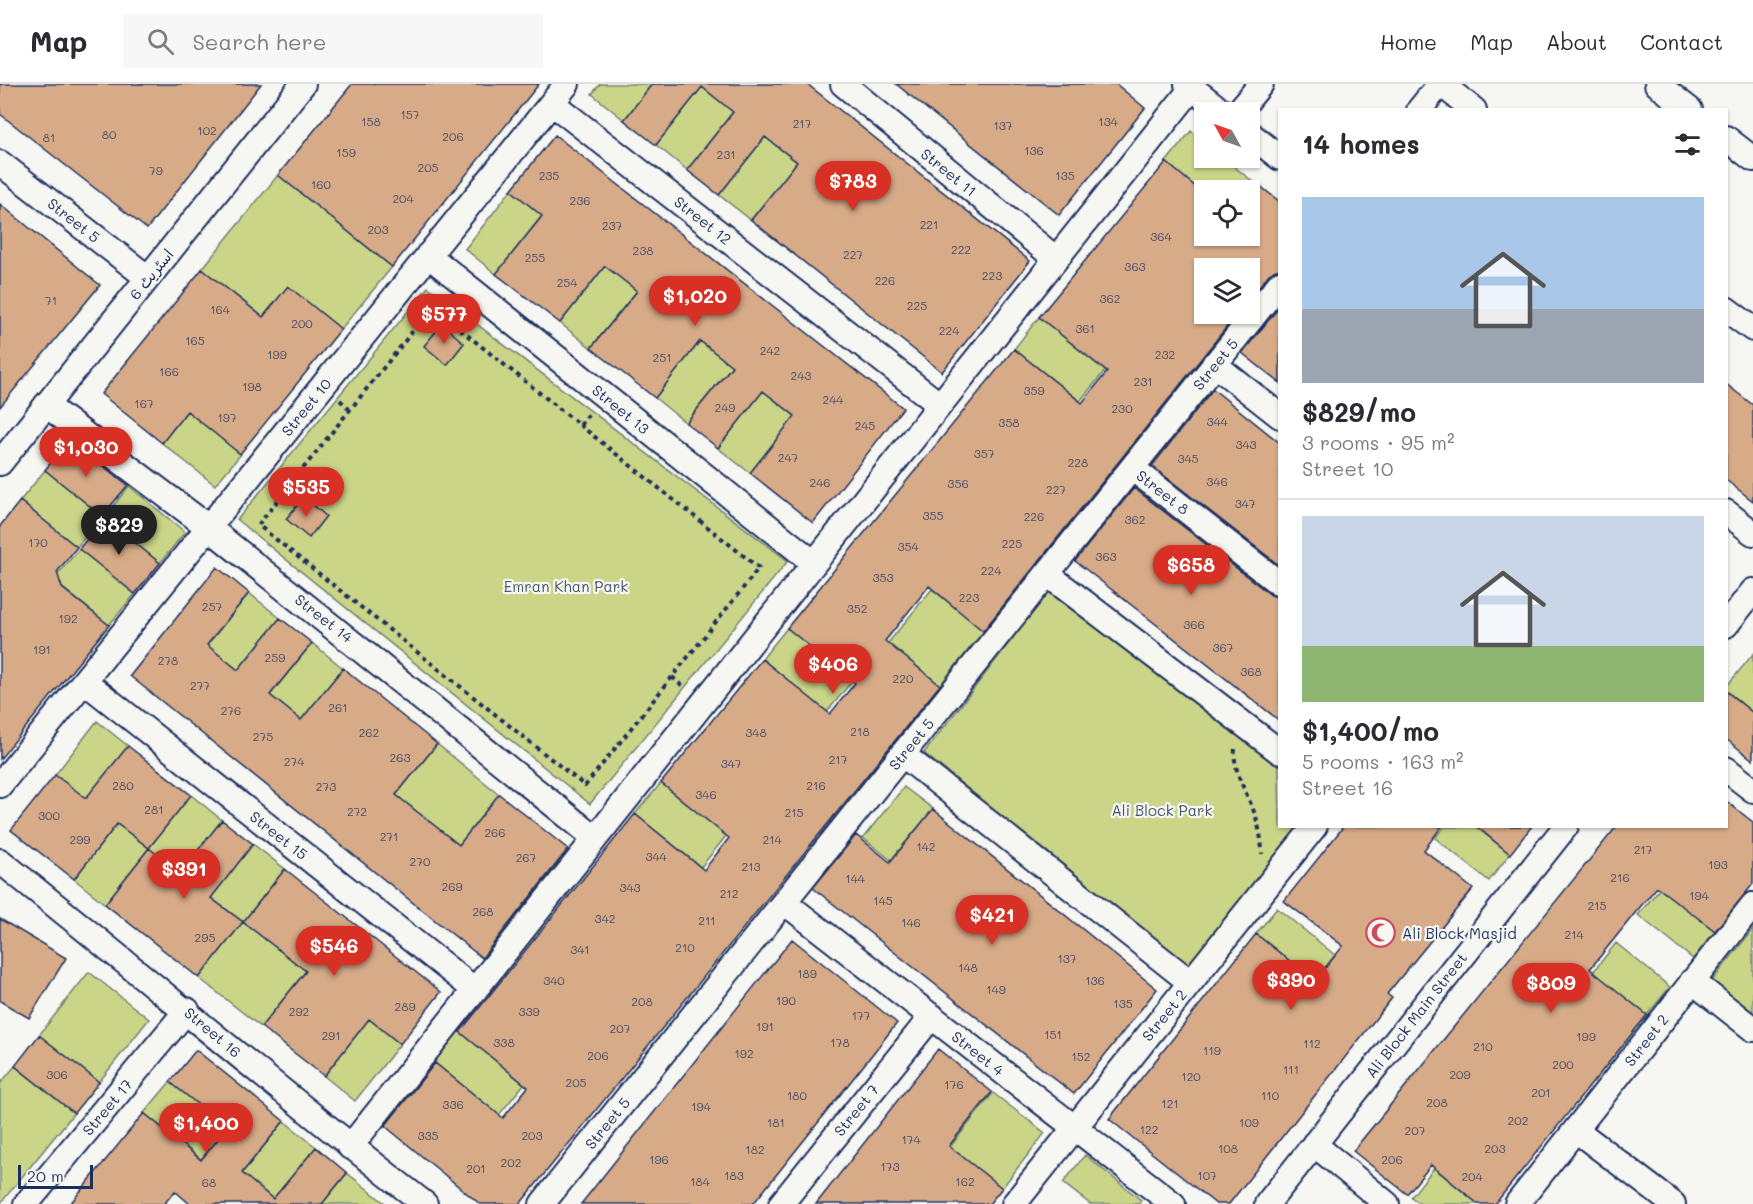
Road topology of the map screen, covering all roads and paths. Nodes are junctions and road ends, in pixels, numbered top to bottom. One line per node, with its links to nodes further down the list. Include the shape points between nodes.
1 (303, 84): 21 (street, اسٹریٹ 6)
2 (567, 84): 10 (street, Street 10)
3 (843, 84): 20 (street, Street 11)
4 (1261, 84): 9 (street)
5 (1440, 84): 11 (street); 12 (street)
6 (1657, 84): 13 (street)
7 (1190, 86): 8 (street); 20 (street)
8 (1210, 102)
9 (1246, 102)
10 (552, 103): 19 (street, Street 10); 27 (street, Street 12)
11 (1421, 108)
12 (1471, 108)
13 (1687, 108)
14 (1728, 140): 17 (street)
15 (1260, 142): 16 (street)
16 (1278, 156)
17 (1753, 159)
18 (0, 163): 21 (street, Street 5)
19 (428, 255): 33 (street, Street 10); 35 (street, Street 13)
20 (1056, 259): 27 (street)
21 (148, 278): 26 (street, اسٹریٹ 6)
22 (1278, 285): 25 (street, Street 5)
23 (1728, 310): 24 (street)
24 (1753, 329)
25 (1214, 364): 28 (street); 30 (street, Street 5)
26 (46, 405): 29 (street, اسٹریٹ 6); 33 (street, Street 14)
27 (940, 405): 35 (street)
28 (1278, 414)
29 (0, 463)
30 (1132, 468): 36 (street, Street 5); 37 (street, Street 8)
31 (1728, 514): 34 (street)
32 (258, 525): 32 (path, via 432,307 759,568 585,786)
33 (208, 527): 40 (street, Street 10); 49 (street, Street 14)
34 (1753, 533)
35 (814, 563): 49 (street)
36 (1047, 574): 42 (street); 43 (street, Street 5)
37 (1278, 582)
38 (1753, 591): 39 (street)
39 (1728, 622)
40 (84, 681): 45 (street, Street 10); 56 (street, Street 15)
41 (1236, 746): 51 (path, via 1234,757 1257,820)
42 (1278, 750)
43 (902, 754): 52 (street, Street 5); 55 (street)
44 (1728, 771): 46 (street)
45 (0, 785)
46 (1753, 790)
47 (1313, 828): 55 (street, Street 2)
48 (1564, 828): 62 (street, Ali Block Main Street)
49 (595, 838): 56 (street)
50 (0, 861): 57 (street, Street 16)
51 (1263, 864)
52 (784, 902): 58 (street, Street 4); 66 (street, Street 5)
53 (1753, 905): 54 (street, Street 2)
54 (1692, 981): 59 (street); 61 (street, Street 2)
55 (1190, 982): 60 (street, Street 2)
56 (475, 990): 63 (street)
57 (187, 1010): 63 (street, Street 16); 64 (street, Street 17)
58 (932, 1016): 60 (street, Street 4); 67 (street, Street 7)
59 (1753, 1029)
60 (1074, 1127): 68 (street, Street 2); 69 (street, Street 4)
61 (1576, 1130): 72 (street, Street 2); 73 (street)
62 (1314, 1144): 70 (street, Ali Block Main Street); 71 (street)
63 (350, 1147): 65 (street, Street 16)
64 (26, 1204)
65 (425, 1204)
66 (542, 1204)
67 (781, 1204)
68 (1014, 1204)
69 (1173, 1204)
70 (1267, 1204)
71 (1387, 1204)
72 (1517, 1204)
73 (1673, 1204)

